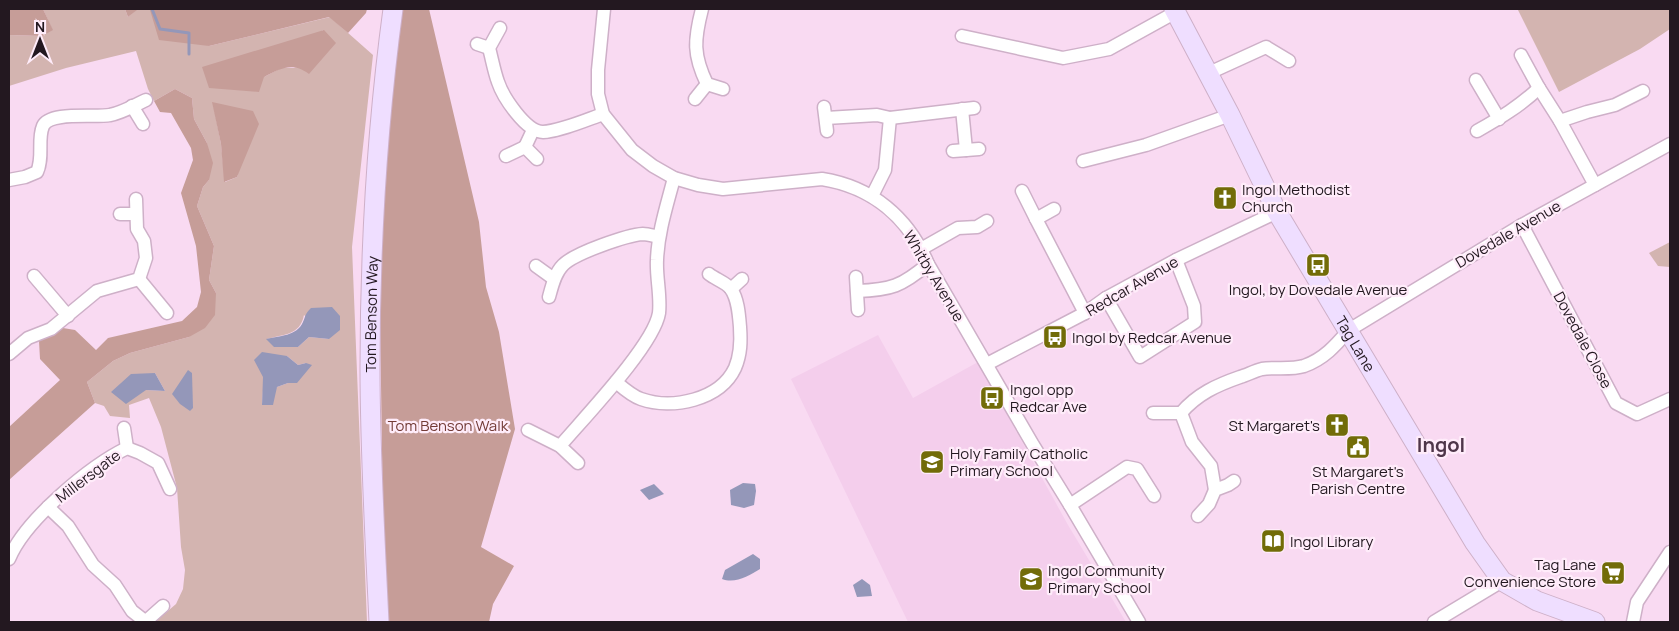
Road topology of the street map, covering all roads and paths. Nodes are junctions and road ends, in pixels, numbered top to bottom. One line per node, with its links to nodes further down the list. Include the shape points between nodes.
1 (393, 9): 89 (main road, Tom Benson Way, via 384,76 370,327)
2 (604, 9): 18 (street, Whitby Avenue, via 598,70 598,94)
3 (702, 9): 11 (street, via 696,48 699,66)
4 (1175, 10): 6 (street, via 1109,49 1063,58); 9 (main road, Tag Lane)
5 (500, 28): 25 (street, via 483,46 512,108)
6 (962, 36)
7 (1521, 55): 12 (street)
8 (1289, 61): 9 (street, via 1266,46)
9 (1209, 73): 19 (main road, Tag Lane)
10 (1476, 80): 22 (street)
11 (708, 84): 13 (street); 15 (street)
12 (1539, 88): 22 (street, via 1526,101); 23 (street)
13 (723, 90)
14 (1634, 91): 23 (street, via 1615,105)
15 (695, 99)
16 (146, 100): 17 (street)
17 (132, 106): 24 (street); 34 (street, via 112,115 54,117 44,123 41,163 37,172)
18 (603, 114): 25 (street, via 552,130); 33 (street, Whitby Avenue, via 632,150)
19 (1230, 114): 32 (street, via 1146,145); 40 (main road, Tag Lane)
20 (890, 118): 21 (street, via 877,115); 29 (street, via 968,109 959,151); 37 (street, via 885,170)
21 (826, 119)
22 (1498, 119): 26 (street)
23 (1560, 121): 35 (street)
24 (143, 124)
25 (533, 130): 28 (street)
26 (1477, 131)
27 (1670, 144): 35 (street, Dovedale Avenue)
28 (525, 147): 30 (street); 31 (street)
29 (979, 149)
30 (506, 156)
31 (537, 159)
32 (1083, 160)
33 (674, 178): 37 (street, Whitby Avenue, via 723,189 822,179 855,187); 46 (street)
34 (9, 180)
35 (1595, 185): 45 (street, Dovedale Avenue)
36 (1022, 191): 43 (street)
37 (872, 196): 47 (street, Whitby Avenue, via 886,205)
38 (136, 199): 42 (street)
39 (1054, 209): 43 (street)
40 (1278, 212): 48 (street, Redcar Avenue); 65 (main road, Tag Lane)
41 (120, 214): 42 (street)
42 (136, 214): 54 (street, via 146,258)
43 (1036, 219): 63 (street)
44 (987, 222): 47 (street, via 977,227 958,228)
45 (1522, 225): 65 (street, Dovedale Avenue); 69 (street, Dovedale Close, via 1616,403 1637,414)
46 (659, 237): 55 (street, via 644,234 610,242 564,265); 68 (street, via 656,261 659,313 652,331)
47 (921, 249): 49 (street, Whitby Avenue)
48 (1176, 260): 60 (street, Redcar Avenue); 60 (street, via 1194,306 1195,322 1140,358)
49 (928, 264): 58 (street, via 901,285); 67 (street, Whitby Avenue)
50 (536, 266): 55 (street)
51 (709, 274): 57 (street)
52 (34, 276): 64 (street)
53 (856, 277): 58 (street)
54 (139, 279): 62 (street); 64 (street, via 97,291)
55 (554, 279): 59 (street)
56 (742, 279): 57 (street)
57 (731, 289): 68 (street, via 737,305 741,346 735,368 725,381 693,401 675,404 656,404 638,399)
58 (857, 291): 61 (street)
59 (549, 297)
60 (1106, 298): 63 (street, Redcar Avenue)
61 (858, 310)
62 (166, 313)
63 (1085, 313): 67 (street, Redcar Avenue)
64 (68, 316): 66 (street, via 51,329 28,338)
65 (1349, 330): 71 (street, Dovedale Avenue, via 1333,349 1303,366 1262,369 1226,382 1191,401); 86 (main road, Tag Lane, via 1475,543)
66 (9, 354)
67 (987, 364): 81 (street, Whitby Avenue)
68 (616, 382): 74 (street)
69 (1670, 399)
70 (1153, 413): 71 (street)
71 (1181, 413): 79 (street, via 1192,442 1211,466)
72 (124, 428): 75 (street)
73 (528, 430): 74 (street)
74 (560, 446): 76 (street)
75 (127, 448): 78 (street, Millersgate, via 158,463); 82 (street, Millersgate, via 92,470)
76 (578, 463)
77 (1234, 481): 79 (street)
78 (170, 489)
79 (1214, 490): 83 (street)
80 (1154, 496): 81 (street, via 1137,469 1127,468)
81 (1070, 505): 90 (street, Whitby Avenue)
82 (48, 507): 85 (street, Millersgate, via 21,536); 88 (street, Millersgate, via 68,526 93,565 115,584 125,602)
83 (1198, 516)
84 (1670, 552): 93 (street, via 1637,602)
85 (9, 559)
86 (1502, 581): 91 (street); 92 (main road, Tag Lane, via 1537,601)
87 (163, 606): 88 (street)
88 (145, 622)
89 (378, 622)
90 (1139, 622)
91 (1434, 622)
92 (1594, 622)
93 (1633, 622)

